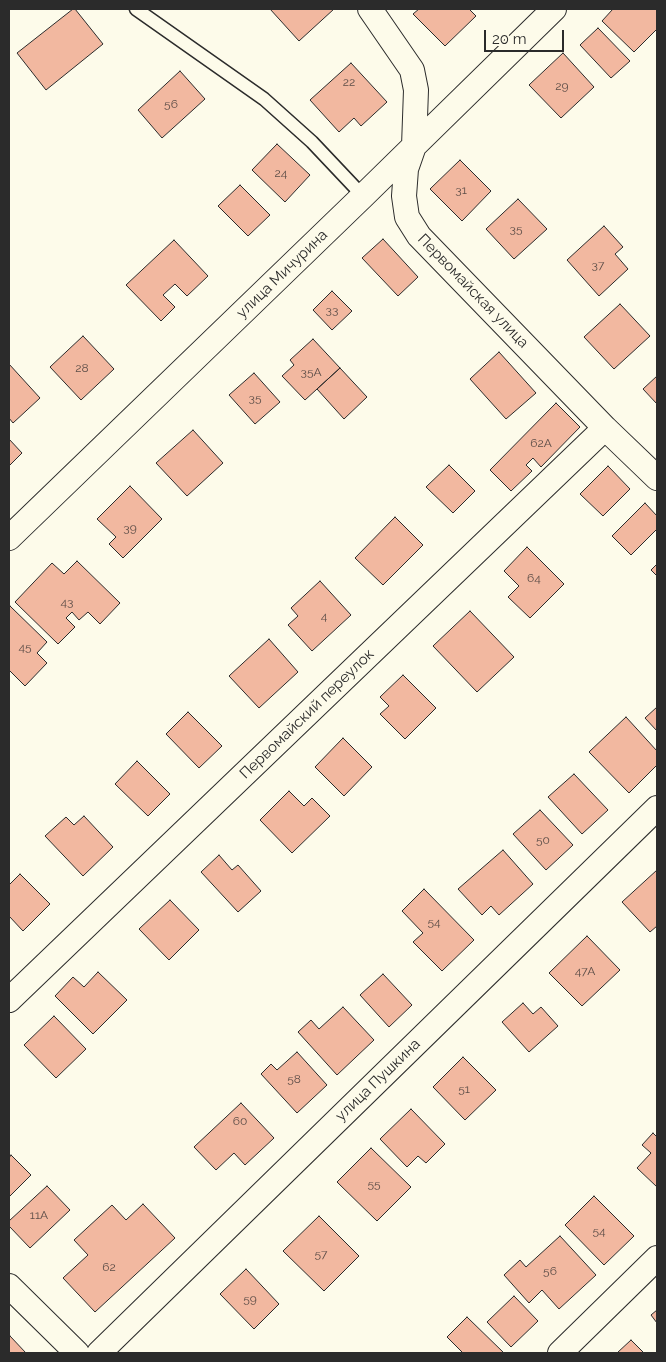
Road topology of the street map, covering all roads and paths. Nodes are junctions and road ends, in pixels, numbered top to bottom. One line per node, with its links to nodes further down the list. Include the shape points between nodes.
1 (136, 9): 5 (lane, via 264,99 312,142)
2 (370, 9): 4 (street, Первомайская улица, via 412,70 416,90)
3 (554, 9): 4 (street, улица Мичурина)
4 (414, 146): 5 (street, улица Мичурина); 6 (street, Первомайская улица, via 406,169 404,196 408,217 419,236)
5 (363, 196): 8 (street, улица Мичурина)
6 (605, 428): 7 (street, Первомайская улица); 10 (street, Первомайский переулок)
7 (657, 478)
8 (9, 538)
9 (657, 808): 14 (street, улица Пушкина)
10 (9, 1000)
11 (657, 1258): 15 (street)
12 (9, 1286): 13 (street)
13 (77, 1353)
14 (99, 1353)
15 (560, 1353)

